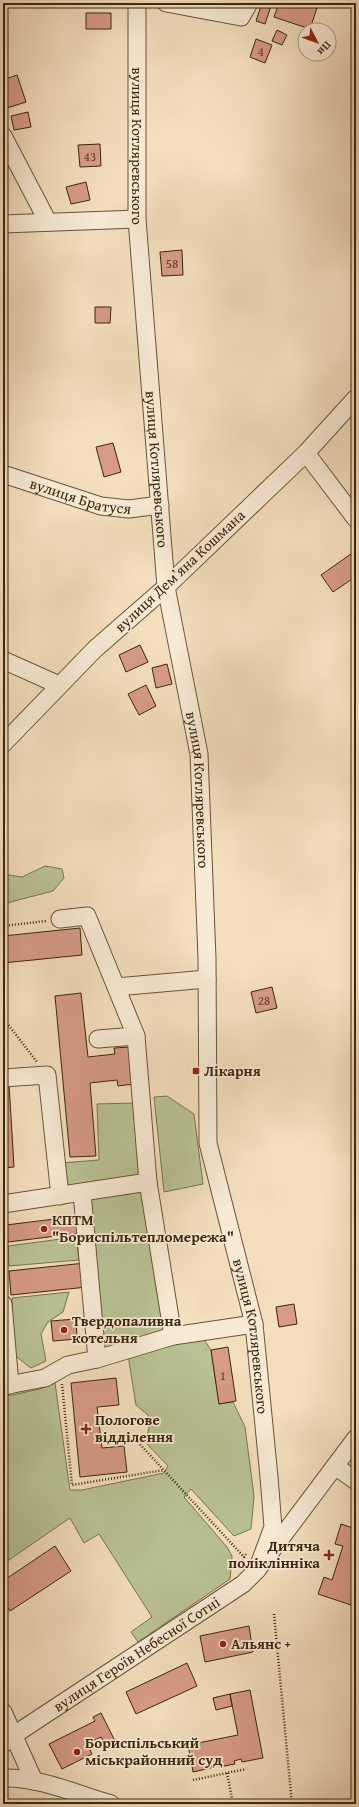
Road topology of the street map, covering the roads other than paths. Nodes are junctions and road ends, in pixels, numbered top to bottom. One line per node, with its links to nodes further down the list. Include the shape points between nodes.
1 (137, 3): 5 (street, вулиця Котляревського)
2 (166, 3): 3 (street, via 240,17)
3 (249, 3)
4 (3, 136): 6 (street)
5 (137, 219): 6 (street); 11 (street, вулиця Котляревського)
6 (48, 222): 7 (street)
7 (3, 224)
8 (356, 398): 9 (street, вулиця Демʼяна Кошмана)
9 (306, 454): 12 (street); 13 (street, вулиця Демʼяна Кошмана)
10 (3, 474): 11 (street, вулиця Братуся, via 101,506 129,509)
11 (160, 505): 13 (street, вулиця Котляревського)
12 (356, 519)
13 (166, 587): 15 (street, вулиця Демʼяна Кошмана, via 95,649); 18 (street, вулиця Котляревського, via 199,754)
14 (3, 660): 15 (street)
15 (59, 685): 16 (street, вулиця Демʼяна Кошмана)
16 (3, 744)
17 (60, 919): 19 (street, via 87,916)
18 (207, 979): 19 (street); 29 (street, вулиця Котляревського, via 208,1143)
19 (116, 987): 20 (street)
20 (136, 1036): 21 (street); 23 (street)
21 (98, 1039)
22 (3, 1078): 25 (street, via 47,1075)
23 (148, 1182): 24 (street); 30 (street)
24 (82, 1193): 25 (street); 31 (street)
25 (60, 1196): 26 (street)
26 (3, 1204)
27 (3, 1304): 28 (street)
28 (3, 1308): 32 (street)
29 (254, 1324): 30 (street); 36 (street, вулиця Котляревського, via 273,1527)
30 (173, 1336): 31 (street)
31 (98, 1359): 32 (street, via 68,1365 45,1378)
32 (7, 1385)
33 (356, 1438): 34 (street, вулиця Героїв Небесної Сотні)
34 (335, 1466): 35 (street); 36 (street, вулиця Героїв Небесної Сотні)
35 (356, 1481)
36 (257, 1570): 38 (street, вулиця Героїв Небесної Сотні, via 243,1584)
37 (3, 1712): 38 (street)
38 (9, 1739): 40 (street)
39 (3, 1778): 40 (street)
40 (34, 1781): 41 (street)
41 (111, 1804)

